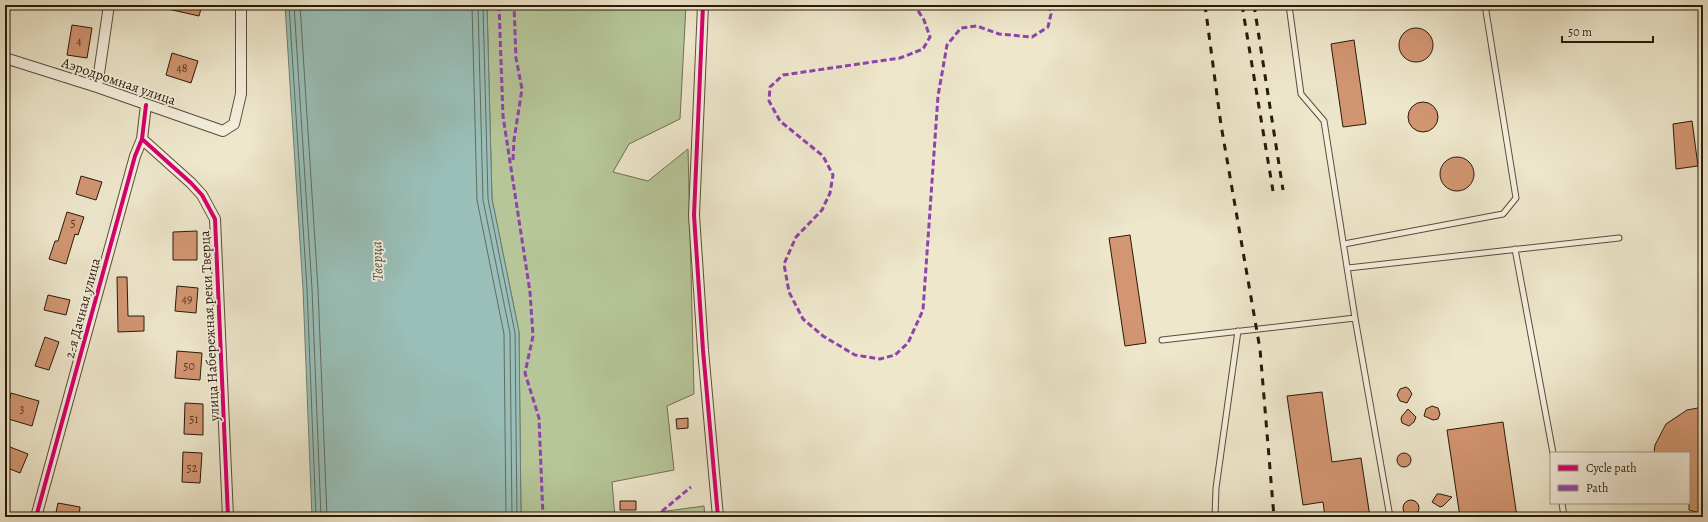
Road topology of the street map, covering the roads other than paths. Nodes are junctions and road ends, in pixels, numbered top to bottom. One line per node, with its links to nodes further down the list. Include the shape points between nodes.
1 (109, 5): 7 (street)
2 (241, 5): 8 (street, Аэродромная улица, via 241,94 234,124 223,131)
3 (703, 5): 21 (street, via 694,216)
4 (1289, 5): 11 (lane, via 1301,94 1324,121)
5 (1485, 5): 11 (lane, via 1516,198 1503,214)
6 (5, 58): 7 (street, Аэродромная улица)
7 (97, 87): 8 (street, Аэродромная улица)
8 (146, 105): 9 (street, 2-я Дачная улица)
9 (142, 139): 19 (street, 2-я Дачная улица, via 135,156); 20 (street, улица Набережная реки Тверца, via 192,183 202,194 215,219)
10 (1620, 238): 12 (lane)
11 (1344, 244): 13 (lane)
12 (1515, 249): 13 (lane); 17 (lane)
13 (1348, 268): 14 (lane)
14 (1355, 318): 15 (lane); 23 (lane)
15 (1238, 331): 16 (lane); 22 (lane, via 1216,488)
16 (1162, 340)
17 (1553, 452)
18 (1562, 504): 24 (lane)
19 (36, 517)
20 (228, 517)
21 (718, 517)
22 (1215, 517)
23 (1390, 517)
24 (1564, 517)

